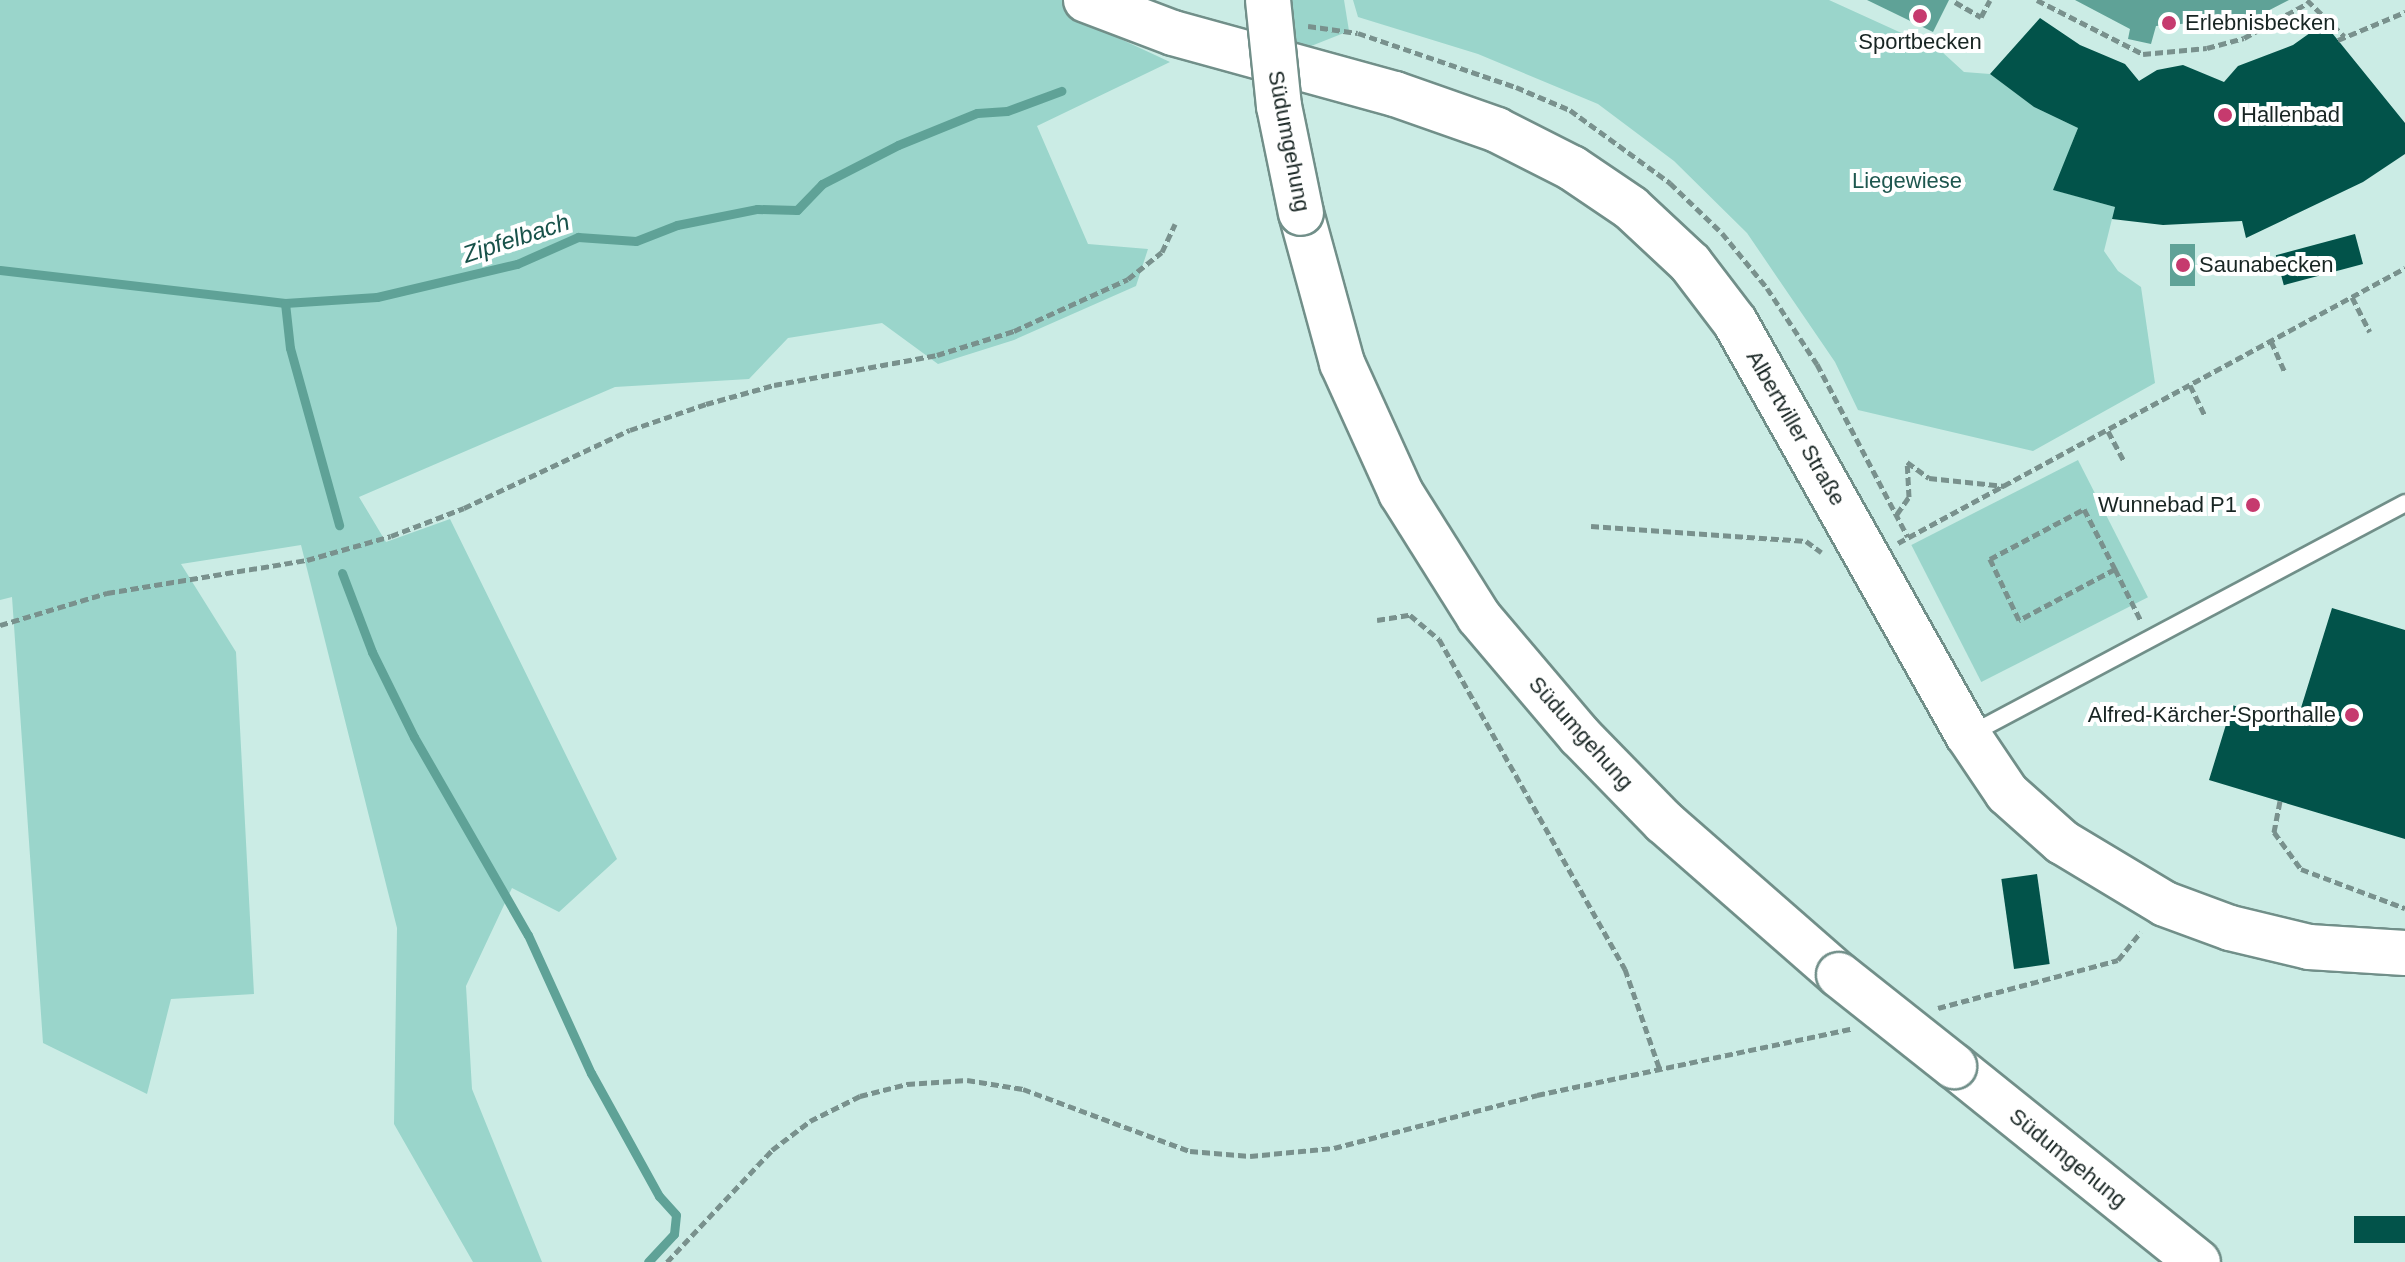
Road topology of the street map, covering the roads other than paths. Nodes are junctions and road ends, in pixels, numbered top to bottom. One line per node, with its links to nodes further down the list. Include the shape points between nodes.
1 (1086, 0): 4 (street, Albertviller Straße, via 1173,33 1395,94 1497,130 1572,168 1631,208 1690,263 1735,322)
2 (1268, 0): 6 (street, Südumgehung, bridge, via 1279,106 1301,213 1342,363 1401,493 1479,617 1580,736 1664,822 1839,975)
3 (2405, 503): 4 (lane)
4 (1968, 735): 5 (street, Albertviller Straße, via 2007,793 2062,842 2165,904 2230,928 2309,947)
5 (2405, 953)
6 (2198, 1262)

